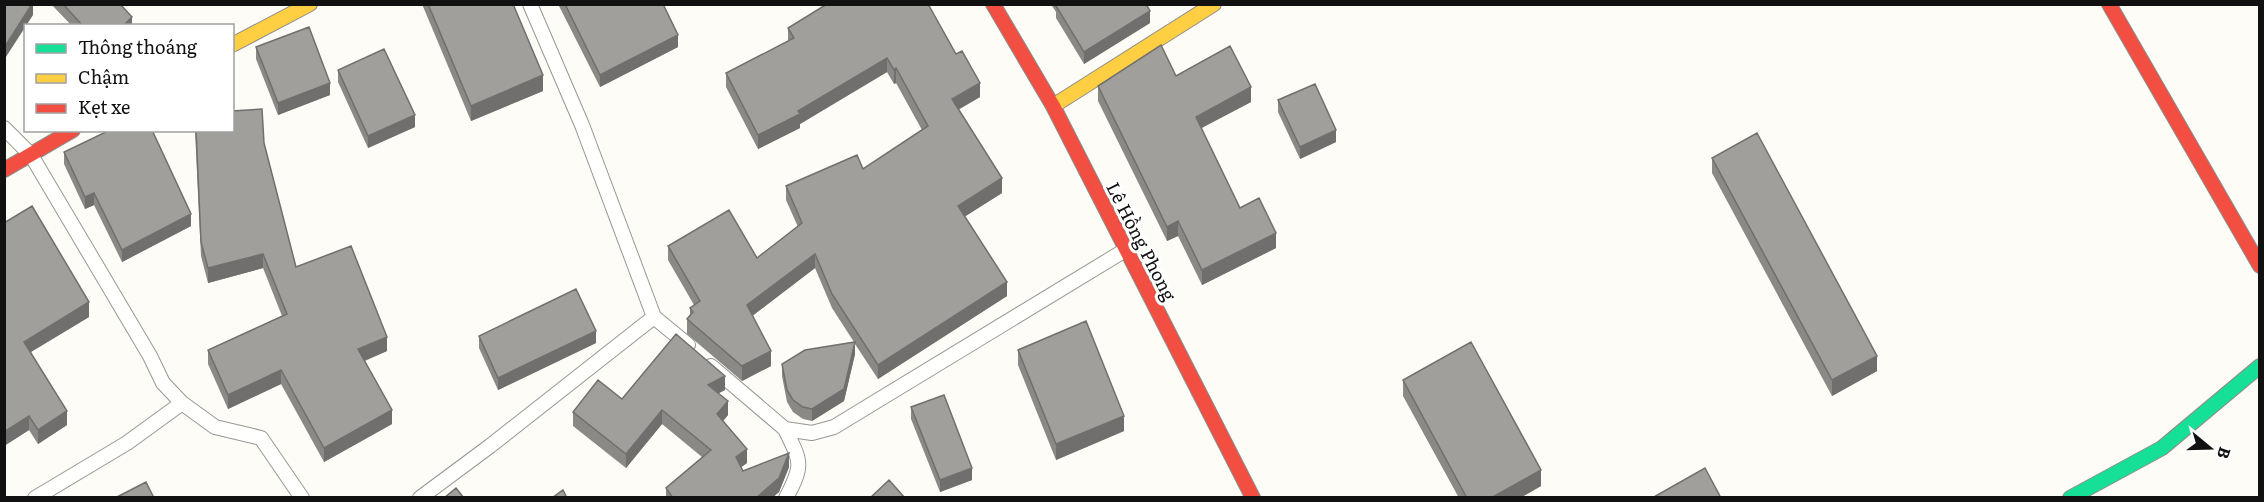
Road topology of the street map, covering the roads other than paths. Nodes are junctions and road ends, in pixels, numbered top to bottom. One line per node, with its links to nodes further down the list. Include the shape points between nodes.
1 (310, 4): 6 (street)
2 (530, 4): 14 (lane, via 582,125)
3 (993, 4): 7 (street, Lê Hồng Phong)
4 (1214, 4): 7 (street)
5 (2109, 4): 13 (street)
6 (234, 44)
7 (1053, 106): 12 (street, Lê Hồng Phong)
8 (4, 128): 10 (lane)
9 (70, 132): 10 (street)
10 (32, 154): 11 (street); 16 (lane, via 164,383)
11 (4, 170)
12 (1126, 249): 17 (lane, via 834,427 812,433); 22 (street, Lê Hồng Phong)
13 (2259, 266)
14 (654, 316): 17 (lane); 20 (lane)
15 (2259, 368): 23 (street, via 2162,448)
16 (182, 403): 18 (lane, via 127,443); 19 (lane, via 215,427 261,438)
17 (785, 429): 21 (lane, via 800,464)
18 (35, 498)
19 (302, 498)
20 (420, 498)
21 (786, 498)
22 (1253, 498)
23 (2070, 498)

